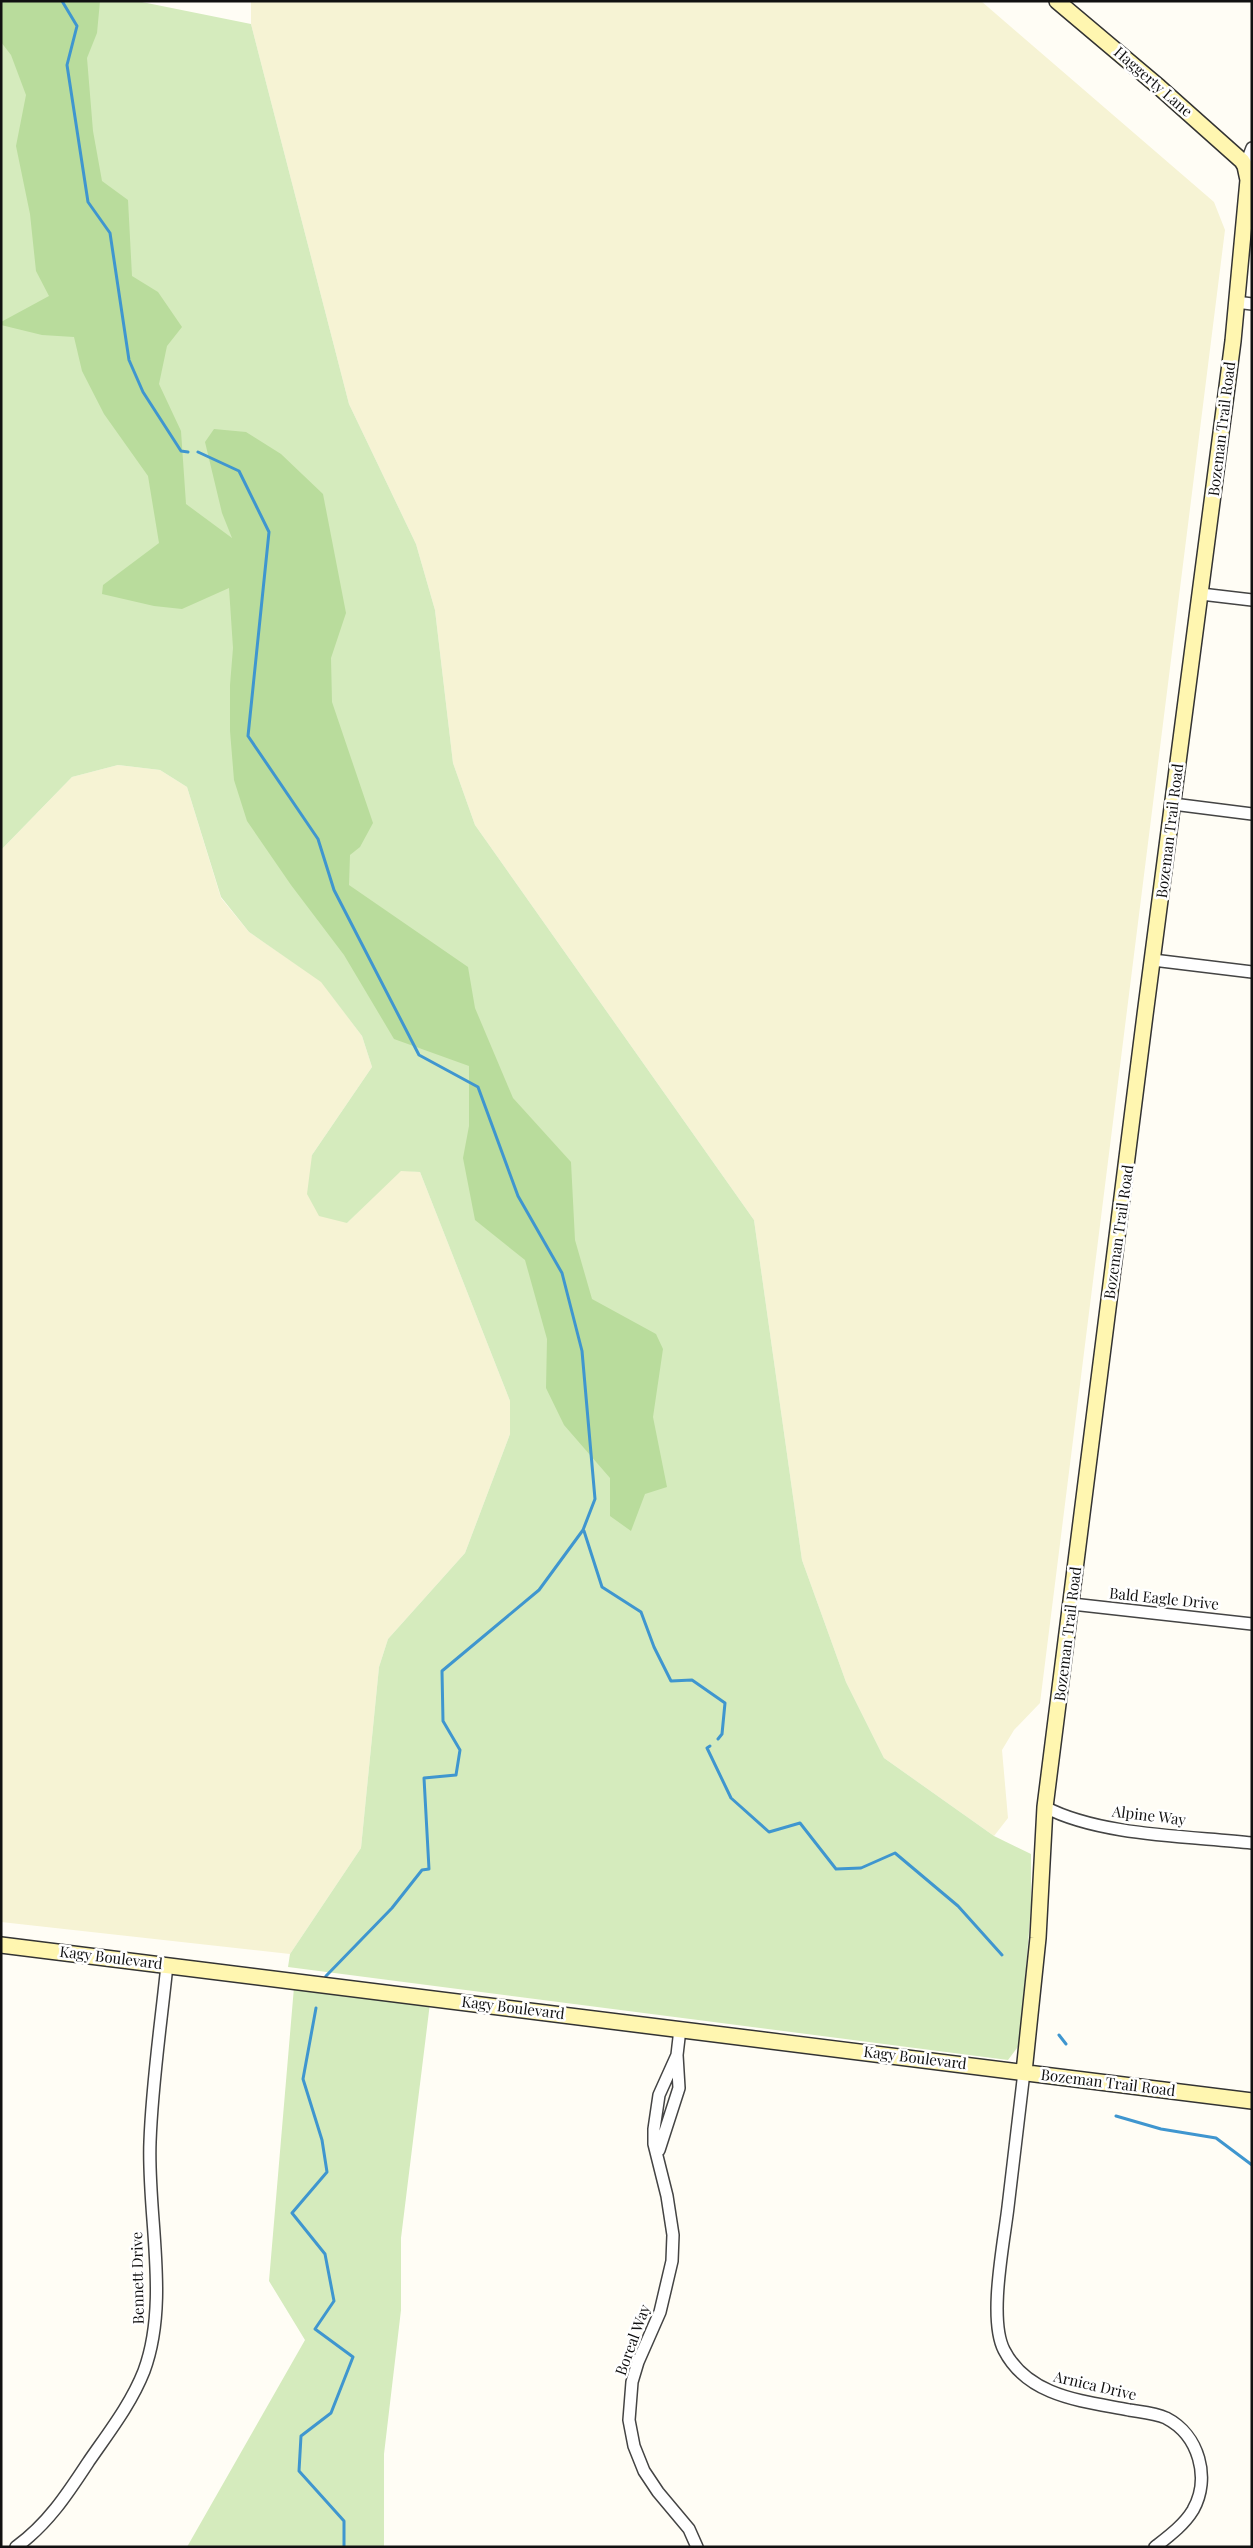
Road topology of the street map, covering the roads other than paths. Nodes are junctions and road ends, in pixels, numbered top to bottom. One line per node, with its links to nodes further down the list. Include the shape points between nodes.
1 (1057, 1): 3 (street, Haggerty Lane)
2 (1252, 148): 3 (street)
3 (1249, 166): 4 (street, Bozeman Trail Road)
4 (1236, 302): 5 (street); 6 (street, Bozeman Trail Road)
5 (1252, 304)
6 (1201, 594): 7 (street); 8 (street, Bozeman Trail Road)
7 (1252, 600)
8 (1173, 804): 9 (street); 10 (street, Bozeman Trail Road)
9 (1252, 814)
10 (1153, 960): 11 (street); 12 (street, Bozeman Trail Road)
11 (1252, 972)
12 (1072, 1604): 13 (street, Bald Eagle Drive); 14 (street, Bozeman Trail Road)
13 (1252, 1624)
14 (1045, 1807): 15 (street, Alpine Way, via 1076,1820 1109,1827); 20 (street, Bozeman Trail Road, via 1038,1938)
15 (1252, 1843)
16 (1, 1945): 17 (street, Kagy Boulevard)
17 (167, 1965): 18 (street, Kagy Boulevard); 23 (street, Bennett Drive, via 150,2134 156,2299 149,2355 121,2414 64,2498 35,2532)
18 (680, 2029): 19 (street, Boreal Way); 20 (street, Kagy Boulevard)
19 (677, 2055): 22 (street, Boreal Way, via 679,2088 660,2141); 22 (street, Boreal Way, via 654,2115 654,2144)
20 (1024, 2072): 21 (street, Bozeman Trail Road); 25 (street, Arnica Drive, via 998,2299 1001,2338 1010,2358 1042,2388 1084,2402 1158,2415 1173,2423 1191,2442 1201,2467 1202,2480 1197,2501 1183,2523)
21 (1252, 2101)
22 (658, 2157): 24 (street, Boreal Way, via 673,2235 672,2261 660,2312 632,2382 629,2420 634,2446 644,2471 689,2529)
23 (16, 2547)
24 (697, 2547)
25 (1155, 2547)

